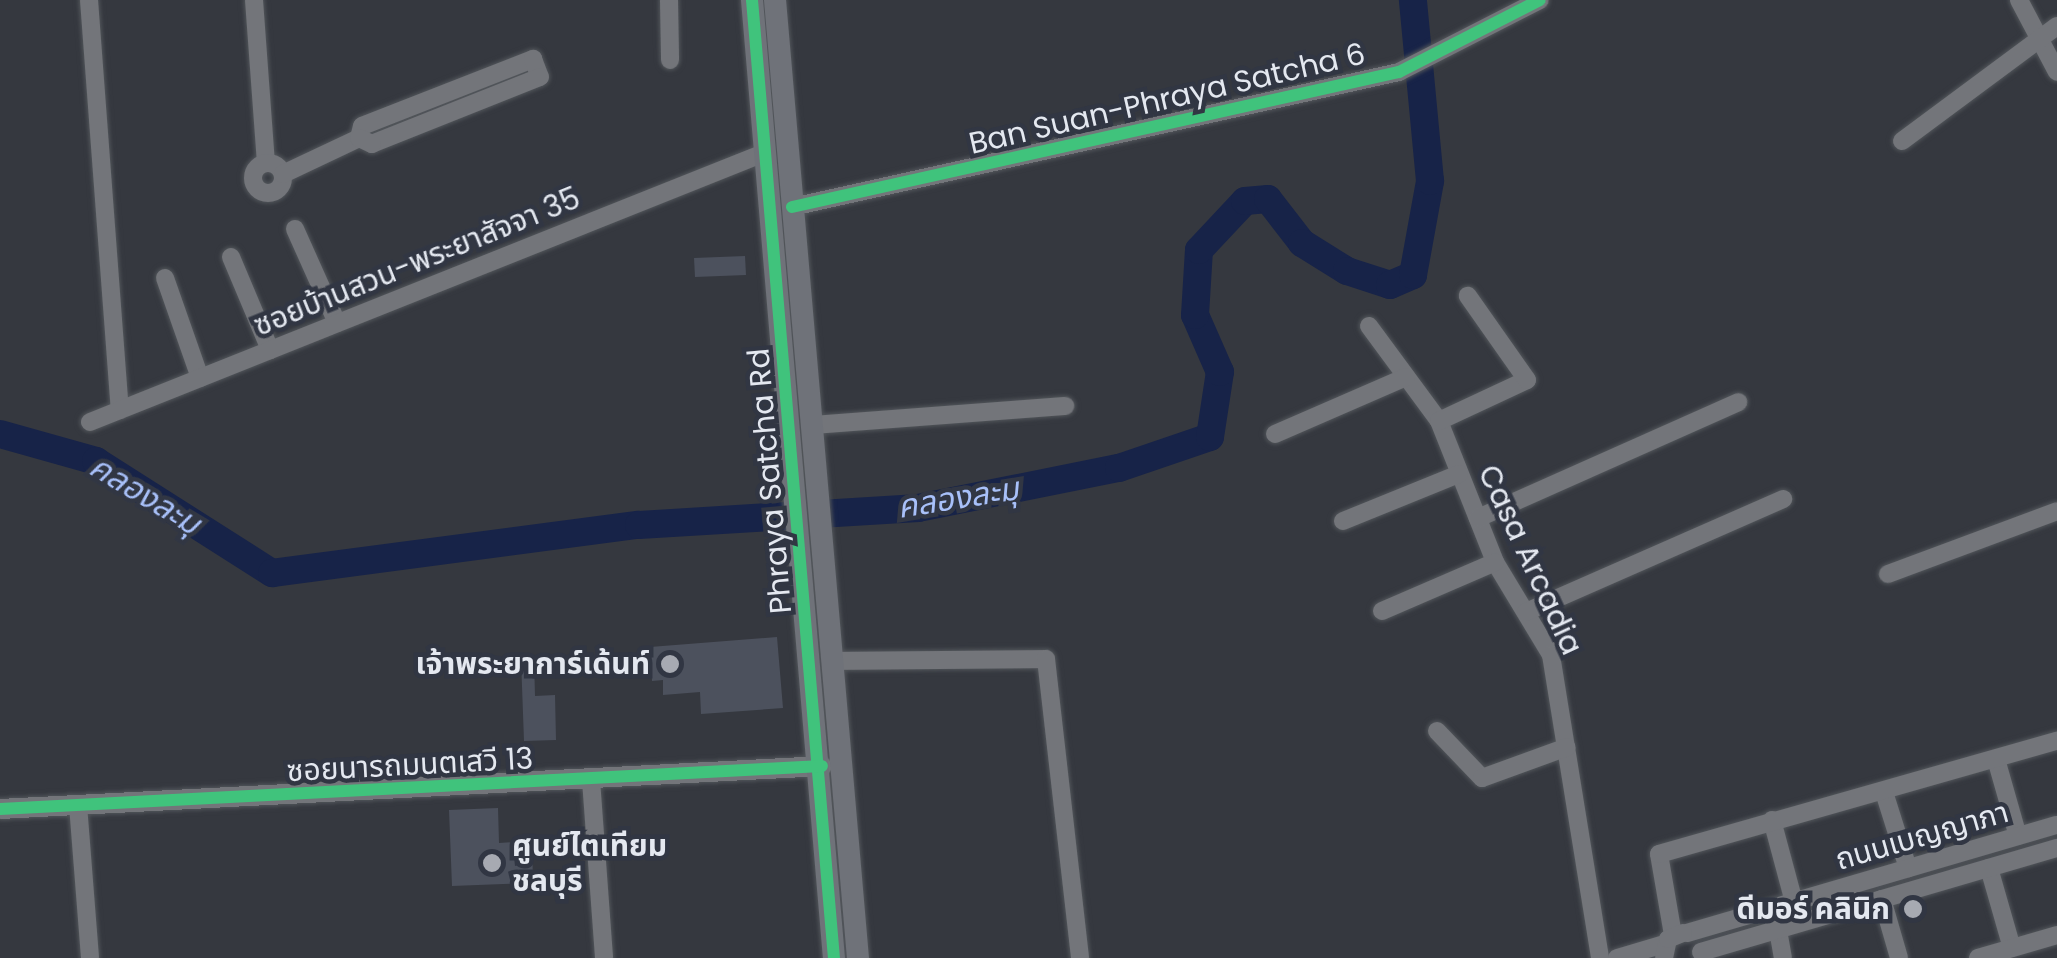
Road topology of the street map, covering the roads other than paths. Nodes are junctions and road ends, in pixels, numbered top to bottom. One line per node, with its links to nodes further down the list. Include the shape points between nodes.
1 (90, 0): 32 (street)
2 (254, 0): 18 (street)
3 (670, 0): 10 (street)
4 (752, 0): 11 (main road, Phraya Satcha Rd)
5 (775, 0): 11 (main road, Phraya Satcha Rd)
6 (1540, 0): 20 (street, Ban Suan-Phraya Satcha 6, via 1399,72)
7 (2019, 0): 9 (street)
8 (2057, 26): 9 (street)
9 (2039, 40): 12 (street); 16 (street)
10 (670, 60)
11 (768, 60): 17 (main road, Phraya Satcha Rd); 20 (main road, Phraya Satcha Rd)
12 (2057, 72)
13 (426, 101): 14 (street); 14 (street, via 533,59 540,77); 15 (street, via 362,126)
14 (434, 119): 15 (street, via 372,144)
15 (359, 138): 19 (street)
16 (1902, 141)
17 (764, 152): 25 (street, ซอยบ้านสวน-พระยาสัจจา 35); 38 (main road, Phraya Satcha Rd)
18 (266, 163): 19 (street); 19 (street, via 254,172 260,190 279,188)
19 (283, 174)
20 (792, 207): 35 (main road, Phraya Satcha Rd)
21 (295, 228): 25 (street)
22 (231, 256): 27 (street)
23 (165, 278): 29 (street)
24 (1468, 296): 33 (street, via 1527,380)
25 (337, 323): 27 (street, ซอยบ้านสวน-พระยาสัจจา 35)
26 (1369, 326): 28 (street, Casa Arcadia)
27 (270, 350): 29 (street, ซอยบ้านสวน-พระยาสัจจา 35)
28 (1406, 376): 33 (street, Casa Arcadia); 36 (street)
29 (200, 378): 32 (street, ซอยบ้านสวน-พระยาสัจจา 35)
30 (1738, 402): 41 (street)
31 (1065, 406): 35 (street)
32 (120, 410): 34 (street, ซอยบ้านสวน-พระยาสัจจา 35)
33 (1439, 420): 37 (street, Casa Arcadia)
34 (90, 422)
35 (812, 425): 38 (main road, Phraya Satcha Rd)
36 (1275, 434)
37 (1459, 474): 41 (street, Casa Arcadia); 42 (street)
38 (807, 486): 43 (main road, Phraya Satcha Rd)
39 (1783, 500): 47 (street)
40 (2057, 512): 45 (street)
41 (1478, 518): 44 (street, Casa Arcadia)
42 (1344, 521)
43 (811, 526): 48 (main road, Phraya Satcha Rd); 53 (main road, Phraya Satcha Rd)
44 (1496, 562): 46 (street); 47 (street, Casa Arcadia)
45 (1888, 574)
46 (1382, 610)
47 (1526, 612): 51 (street, Casa Arcadia, via 1551,655)
48 (835, 661): 76 (main road, Phraya Satcha Rd); 77 (street, via 1046,659)
49 (1437, 732): 51 (street, via 1482,778)
50 (2057, 741): 52 (street)
51 (1567, 747): 78 (street, Casa Arcadia)
52 (1996, 759): 55 (street); 60 (street)
53 (822, 766): 54 (street, ซอยนารถมนตเสวี 13); 75 (main road, Phraya Satcha Rd)
54 (591, 780): 56 (street, ซอยนารถมนตเสวี 13); 74 (street)
55 (1884, 792): 58 (street); 63 (street)
56 (78, 806): 57 (street, ซอยนารถมนตเสวี 13); 73 (street)
57 (0, 809)
58 (1772, 820): 67 (street); 70 (street, via 1658,854)
59 (2057, 824): 60 (street, ถนนเบญญาภา)
60 (2018, 836): 62 (street, ถนนเบญญาภา)
61 (2057, 848): 64 (street, ถนนเบญญาภา)
62 (1941, 859): 63 (street, ถนนเบญญาภา); 65 (street)
63 (1908, 868): 67 (street, ถนนเบญญาภา)
64 (1990, 868): 65 (street, ถนนเบญญาภา); 71 (street)
65 (1946, 880): 66 (street, ถนนเบญญาภา)
66 (1882, 899): 68 (street, ถนนเบญญาภา); 81 (street)
67 (1794, 902): 70 (street, ถนนเบญญาภา)
68 (1778, 930): 72 (street, ถนนเบญญาภา); 80 (street)
69 (2057, 934): 71 (street)
70 (1672, 943): 72 (street); 79 (street, ถนนเบญญาภา)
71 (2012, 948): 82 (street)
72 (1701, 955)
73 (90, 958)
74 (604, 958)
75 (834, 958)
76 (858, 958)
77 (1080, 958)
78 (1600, 958)
79 (1618, 958)
80 (1783, 958)
81 (1899, 958)
82 (1978, 958)

